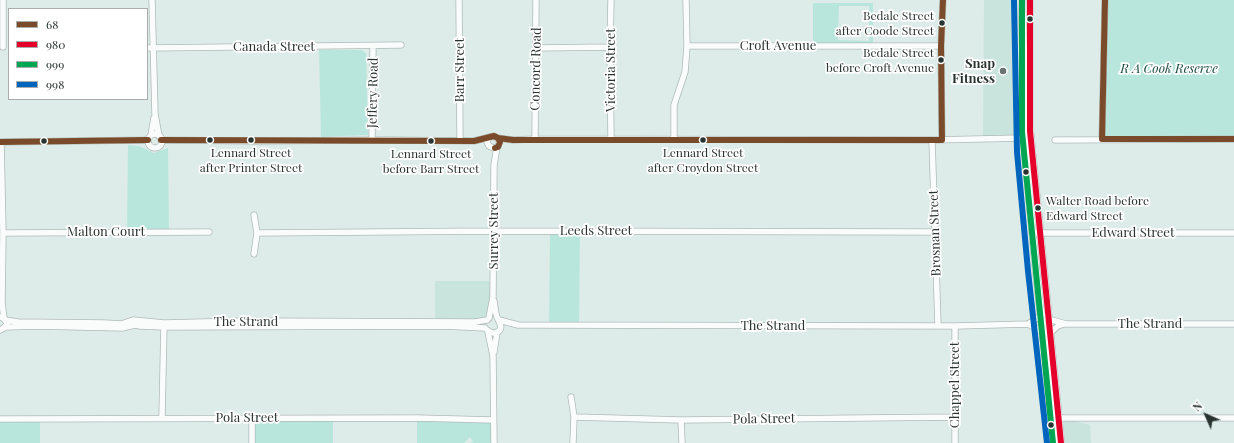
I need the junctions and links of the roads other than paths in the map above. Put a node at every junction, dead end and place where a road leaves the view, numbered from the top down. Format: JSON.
{"nodes":[{"id":1,"x":3,"y":0,"type":"edge"},
{"id":2,"x":152,"y":0,"type":"edge"},
{"id":3,"x":460,"y":0,"type":"edge"},
{"id":4,"x":536,"y":0,"type":"edge"},
{"id":5,"x":611,"y":0,"type":"edge"},
{"id":6,"x":686,"y":0,"type":"edge"},
{"id":7,"x":942,"y":0,"type":"edge"},
{"id":8,"x":1022,"y":0,"type":"edge"},
{"id":9,"x":1030,"y":0,"type":"edge"},
{"id":10,"x":1105,"y":0,"type":"edge"},
{"id":11,"x":401,"y":45,"type":"dead end"},
{"id":12,"x":373,"y":46,"type":"junction"},
{"id":13,"x":687,"y":46,"type":"junction"},
{"id":14,"x":941,"y":46,"type":"junction"},
{"id":15,"x":4,"y":47,"type":"edge"},
{"id":16,"x":610,"y":47,"type":"junction"},
{"id":17,"x":150,"y":48,"type":"edge"},
{"id":18,"x":536,"y":48,"type":"junction"},
{"id":19,"x":155,"y":114,"type":"junction"},
{"id":20,"x":489,"y":137,"type":"junction"},
{"id":21,"x":150,"y":138,"type":"junction"},
{"id":22,"x":160,"y":138,"type":"junction"},
{"id":23,"x":498,"y":138,"type":"junction"},
{"id":24,"x":1024,"y":138,"type":"junction"},
{"id":25,"x":535,"y":139,"type":"junction"},
{"id":26,"x":611,"y":139,"type":"junction"},
{"id":27,"x":674,"y":139,"type":"junction"},
{"id":28,"x":1102,"y":139,"type":"junction"},
{"id":29,"x":1234,"y":139,"type":"edge"},
{"id":30,"x":372,"y":140,"type":"junction"},
{"id":31,"x":460,"y":140,"type":"junction"},
{"id":32,"x":513,"y":140,"type":"junction"},
{"id":33,"x":932,"y":140,"type":"junction"},
{"id":34,"x":942,"y":140,"type":"junction"},
{"id":35,"x":1055,"y":140,"type":"dead end"},
{"id":36,"x":474,"y":141,"type":"junction"},
{"id":37,"x":0,"y":142,"type":"edge"},
{"id":38,"x":489,"y":146,"type":"junction"},
{"id":39,"x":498,"y":146,"type":"junction"},
{"id":40,"x":494,"y":165,"type":"junction"},
{"id":41,"x":254,"y":215,"type":"dead end"},
{"id":42,"x":493,"y":231,"type":"junction"},
{"id":43,"x":209,"y":232,"type":"dead end"},
{"id":44,"x":934,"y":232,"type":"junction"},
{"id":45,"x":3,"y":233,"type":"junction"},
{"id":46,"x":257,"y":233,"type":"junction"},
{"id":47,"x":1036,"y":233,"type":"junction"},
{"id":48,"x":1234,"y":233,"type":"edge"},
{"id":49,"x":254,"y":254,"type":"dead end"},
{"id":50,"x":493,"y":297,"type":"junction"},
{"id":51,"x":2,"y":303,"type":"junction"},
{"id":52,"x":0,"y":309,"type":"edge"},
{"id":53,"x":1042,"y":314,"type":"junction"},
{"id":54,"x":3,"y":318,"type":"edge"},
{"id":55,"x":488,"y":319,"type":"junction"},
{"id":56,"x":498,"y":319,"type":"junction"},
{"id":57,"x":1048,"y":319,"type":"junction"},
{"id":58,"x":1028,"y":324,"type":"junction"},
{"id":59,"x":1066,"y":324,"type":"junction"},
{"id":60,"x":1234,"y":324,"type":"edge"},
{"id":61,"x":164,"y":325,"type":"junction"},
{"id":62,"x":518,"y":325,"type":"junction"},
{"id":63,"x":938,"y":326,"type":"junction"},
{"id":64,"x":955,"y":326,"type":"junction"},
{"id":65,"x":3,"y":329,"type":"edge"},
{"id":66,"x":487,"y":330,"type":"junction"},
{"id":67,"x":498,"y":331,"type":"junction"},
{"id":68,"x":1046,"y":332,"type":"junction"},
{"id":69,"x":493,"y":356,"type":"junction"},
{"id":70,"x":571,"y":397,"type":"dead end"},
{"id":71,"x":162,"y":417,"type":"junction"},
{"id":72,"x":574,"y":417,"type":"junction"},
{"id":73,"x":955,"y":417,"type":"junction"},
{"id":74,"x":0,"y":418,"type":"edge"},
{"id":75,"x":1055,"y":418,"type":"junction"},
{"id":76,"x":1234,"y":418,"type":"edge"},
{"id":77,"x":252,"y":419,"type":"junction"},
{"id":78,"x":493,"y":420,"type":"junction"},
{"id":79,"x":681,"y":420,"type":"junction"},
{"id":80,"x":252,"y":443,"type":"edge"},
{"id":81,"x":494,"y":443,"type":"edge"},
{"id":82,"x":573,"y":443,"type":"edge"},
{"id":83,"x":682,"y":443,"type":"edge"},
{"id":84,"x":955,"y":443,"type":"edge"},
{"id":85,"x":1055,"y":443,"type":"edge"},
{"id":86,"x":1061,"y":443,"type":"edge"}],
"edges":[{"from":1,"to":15,"type":"street"},
{"from":2,"to":17,"type":"street"},
{"from":3,"to":31,"type":"street","name":"Barr Street"},
{"from":4,"to":18,"type":"street","name":"Concord Road"},
{"from":5,"to":16,"type":"street","name":"Victoria Street"},
{"from":6,"to":13,"type":"street"},
{"from":7,"to":14,"type":"street"},
{"from":8,"to":24,"type":"main road"},
{"from":9,"to":47,"type":"main road"},
{"from":10,"to":28,"type":"street"},
{"from":11,"to":12,"type":"street","name":"Canada Street"},
{"from":12,"to":17,"type":"street","name":"Canada Street"},
{"from":12,"to":30,"type":"street","name":"Jeffery Road"},
{"from":13,"to":14,"type":"street","name":"Croft Avenue"},
{"from":13,"to":27,"type":"street"},
{"from":14,"to":34,"type":"street"},
{"from":16,"to":18,"type":"street"},
{"from":16,"to":26,"type":"street","name":"Victoria Street"},
{"from":17,"to":19,"type":"street"},
{"from":18,"to":25,"type":"street","name":"Concord Road"},
{"from":19,"to":21,"type":"street"},
{"from":19,"to":22,"type":"street"},
{"from":20,"to":23,"type":"street"},
{"from":20,"to":36,"type":"street"},
{"from":20,"to":38,"type":"street"},
{"from":21,"to":22,"type":"street"},
{"from":21,"to":22,"type":"street"},
{"from":21,"to":37,"type":"street"},
{"from":22,"to":30,"type":"street"},
{"from":23,"to":32,"type":"street"},
{"from":23,"to":39,"type":"street"},
{"from":24,"to":34,"type":"street"},
{"from":24,"to":47,"type":"main road"},
{"from":25,"to":26,"type":"street"},
{"from":25,"to":32,"type":"street"},
{"from":26,"to":27,"type":"street"},
{"from":27,"to":33,"type":"street"},
{"from":28,"to":29,"type":"street"},
{"from":28,"to":35,"type":"street"},
{"from":30,"to":31,"type":"street"},
{"from":31,"to":36,"type":"street"},
{"from":32,"to":39,"type":"street"},
{"from":33,"to":34,"type":"street"},
{"from":33,"to":44,"type":"street","name":"Brosnan Street"},
{"from":36,"to":38,"type":"street"},
{"from":37,"to":45,"type":"street"},
{"from":38,"to":39,"type":"street"},
{"from":38,"to":40,"type":"street","name":"Surrey Street"},
{"from":39,"to":40,"type":"street","name":"Surrey Street"},
{"from":40,"to":42,"type":"street","name":"Surrey Street"},
{"from":41,"to":46,"type":"street"},
{"from":42,"to":44,"type":"street","name":"Leeds Street"},
{"from":42,"to":46,"type":"street","name":"Leeds Street"},
{"from":42,"to":50,"type":"street","name":"Surrey Street"},
{"from":43,"to":45,"type":"street","name":"Malton Court"},
{"from":44,"to":63,"type":"street","name":"Brosnan Street"},
{"from":45,"to":51,"type":"street"},
{"from":46,"to":49,"type":"street"},
{"from":47,"to":48,"type":"street","name":"Edward Street"},
{"from":47,"to":53,"type":"main road"},
{"from":47,"to":57,"type":"main road"},
{"from":50,"to":55,"type":"street","name":"Surrey Street"},
{"from":50,"to":56,"type":"street","name":"Surrey Street"},
{"from":51,"to":52,"type":"street"},
{"from":51,"to":54,"type":"street"},
{"from":53,"to":58,"type":"street"},
{"from":53,"to":68,"type":"main road"},
{"from":54,"to":61,"type":"street","name":"The Strand"},
{"from":54,"to":65,"type":"street"},
{"from":55,"to":56,"type":"street"},
{"from":55,"to":61,"type":"street","name":"The Strand"},
{"from":55,"to":66,"type":"street"},
{"from":56,"to":62,"type":"street","name":"The Strand"},
{"from":56,"to":67,"type":"street"},
{"from":57,"to":59,"type":"street","name":"The Strand"},
{"from":57,"to":68,"type":"main road"},
{"from":58,"to":64,"type":"street","name":"The Strand"},
{"from":58,"to":68,"type":"street","name":"The Strand"},
{"from":59,"to":60,"type":"street","name":"The Strand"},
{"from":59,"to":68,"type":"street","name":"The Strand"},
{"from":61,"to":65,"type":"street","name":"The Strand"},
{"from":61,"to":66,"type":"street","name":"The Strand"},
{"from":61,"to":71,"type":"street"},
{"from":62,"to":63,"type":"street","name":"The Strand"},
{"from":62,"to":67,"type":"street","name":"The Strand"},
{"from":63,"to":64,"type":"street","name":"The Strand"},
{"from":64,"to":73,"type":"street","name":"Chappel Street"},
{"from":66,"to":67,"type":"street"},
{"from":66,"to":69,"type":"street"},
{"from":67,"to":69,"type":"street"},
{"from":68,"to":75,"type":"main road"},
{"from":69,"to":78,"type":"street"},
{"from":70,"to":72,"type":"street"},
{"from":71,"to":74,"type":"street","name":"Pola Street"},
{"from":71,"to":77,"type":"street","name":"Pola Street"},
{"from":72,"to":79,"type":"street","name":"Pola Street"},
{"from":72,"to":82,"type":"street"},
{"from":73,"to":79,"type":"street","name":"Pola Street"},
{"from":73,"to":84,"type":"street","name":"Chappel Street"},
{"from":75,"to":76,"type":"street"},
{"from":75,"to":85,"type":"main road"},
{"from":75,"to":86,"type":"main road"},
{"from":77,"to":78,"type":"street","name":"Pola Street"},
{"from":77,"to":80,"type":"street"},
{"from":78,"to":81,"type":"street"},
{"from":79,"to":83,"type":"street"}]}
